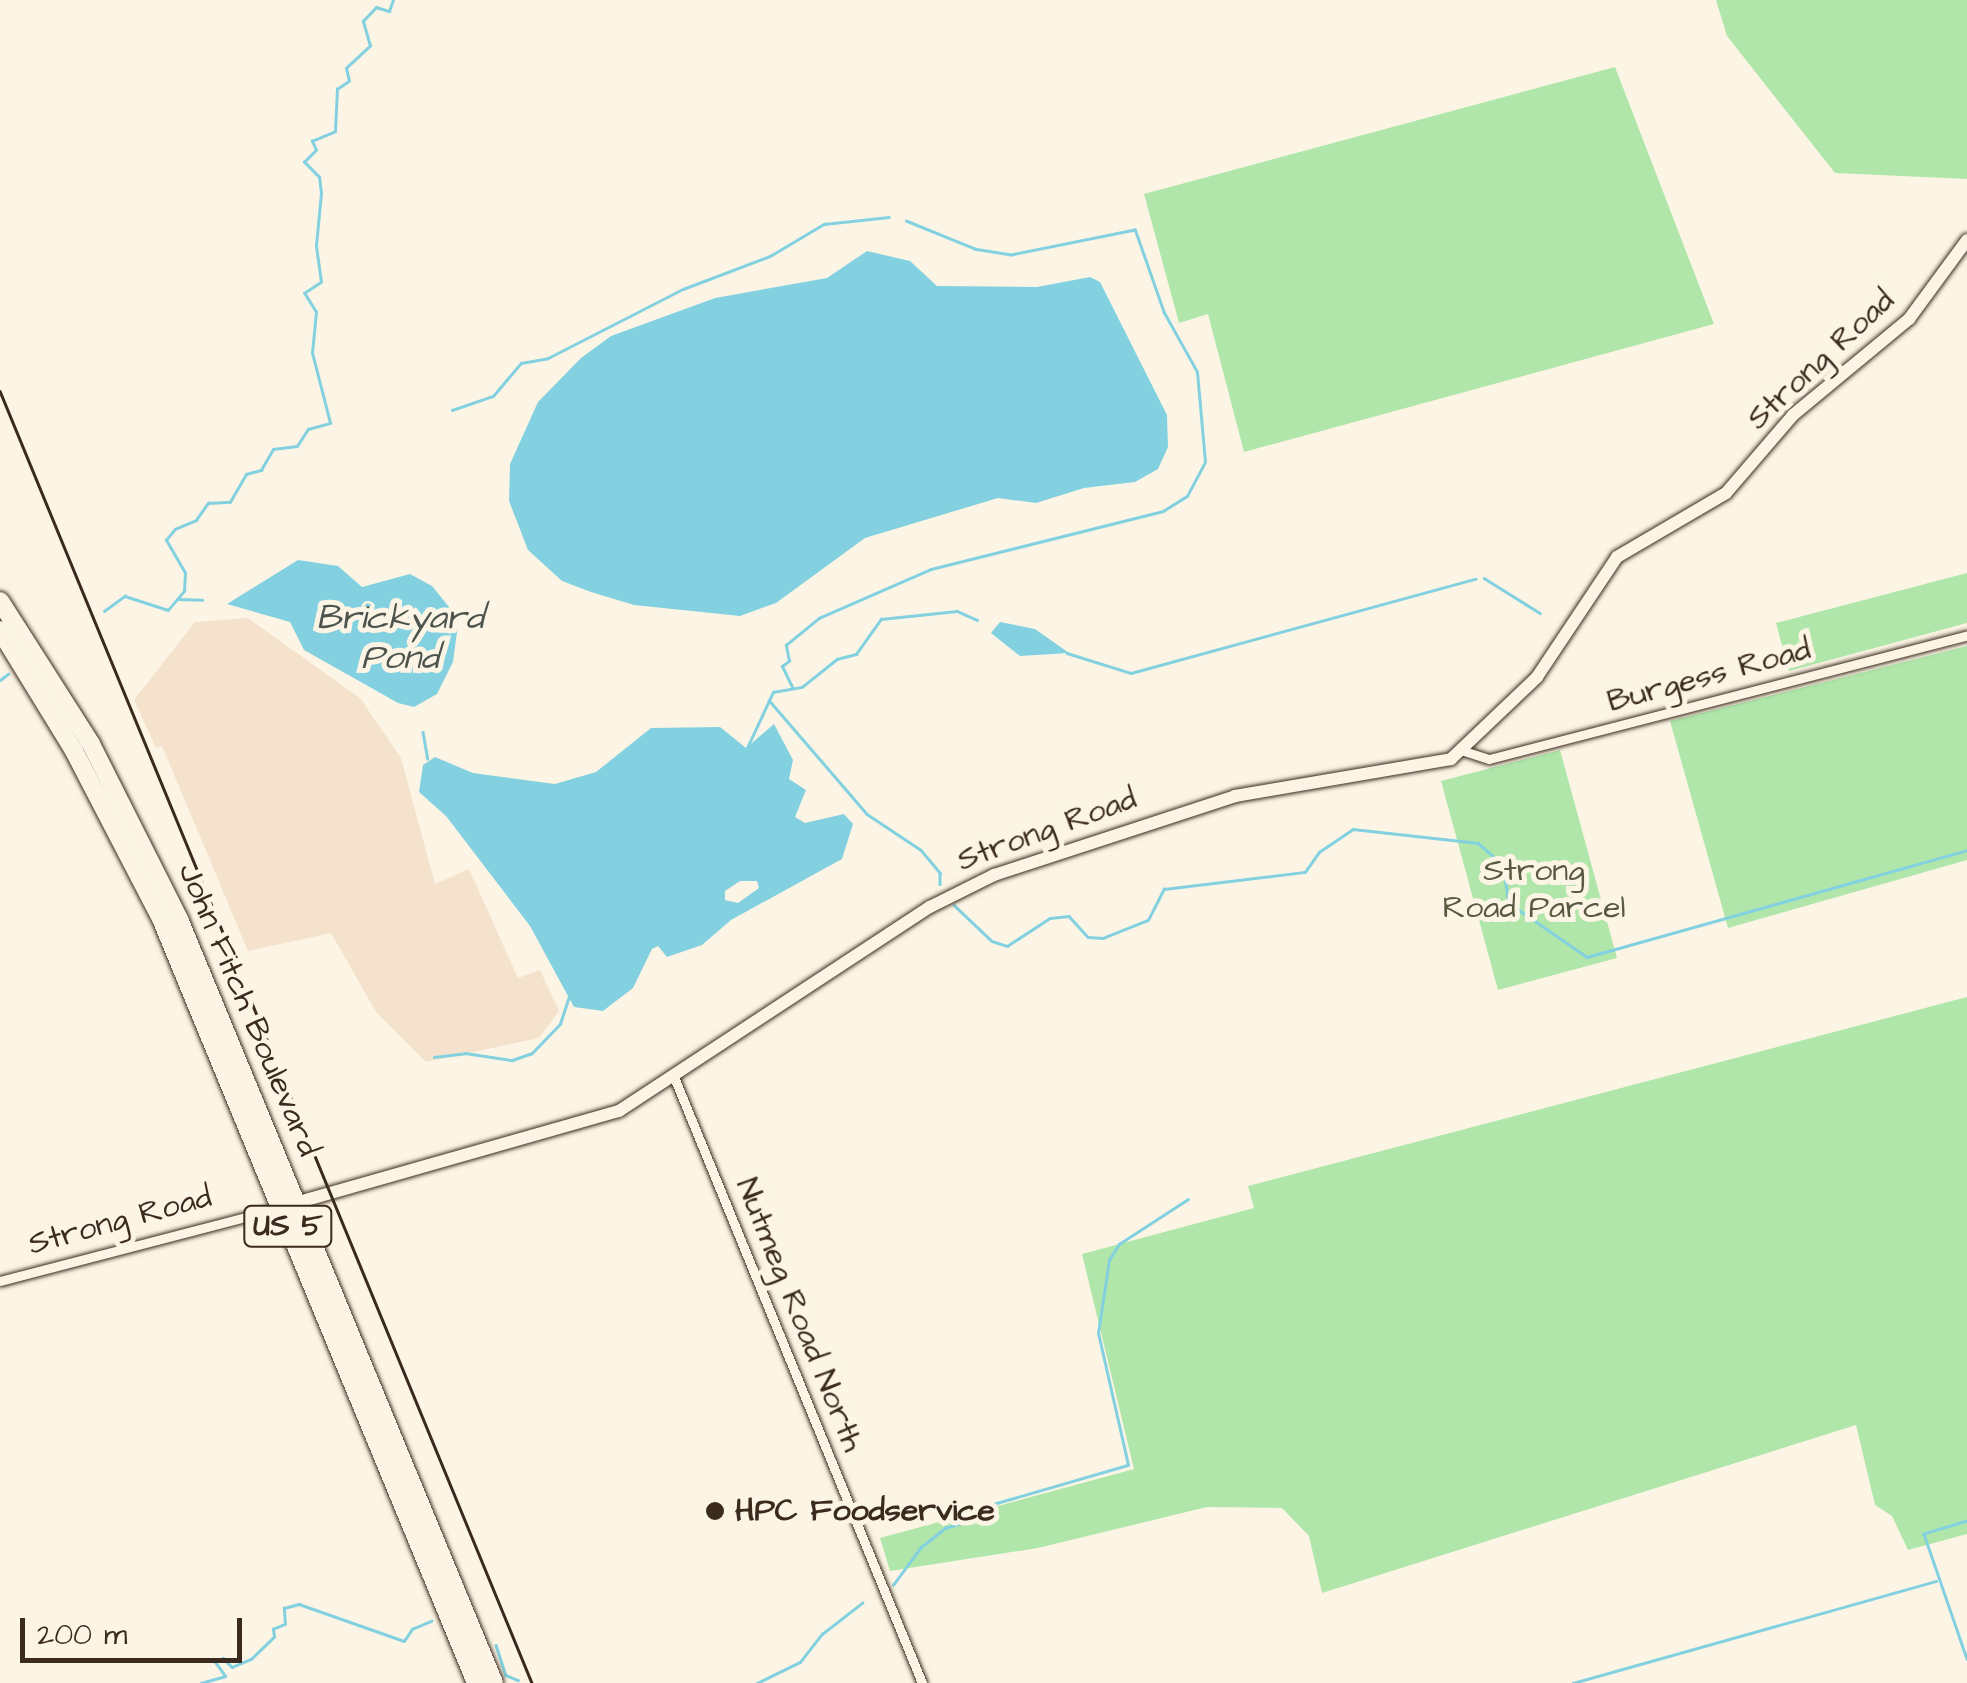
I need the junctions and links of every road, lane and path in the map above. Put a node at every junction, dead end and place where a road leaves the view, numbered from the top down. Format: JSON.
{"nodes":[{"id":1,"x":1967,"y":240,"type":"edge"},
{"id":2,"x":0,"y":601,"type":"edge"},
{"id":3,"x":0,"y":630,"type":"edge"},
{"id":4,"x":1967,"y":635,"type":"edge"},
{"id":5,"x":1464,"y":751,"type":"junction"},
{"id":6,"x":95,"y":771,"type":"junction"},
{"id":7,"x":674,"y":1077,"type":"junction"},
{"id":8,"x":288,"y":1205,"type":"junction"},
{"id":9,"x":0,"y":1281,"type":"edge"},
{"id":10,"x":476,"y":1683,"type":"edge"},
{"id":11,"x":494,"y":1683,"type":"edge"},
{"id":12,"x":922,"y":1683,"type":"edge"}],
"edges":[{"from":1,"to":5,"type":"street","name":"Strong Road"},
{"from":2,"to":6,"type":"highway","name":"John Fitch Boulevard","number":"US 5"},
{"from":3,"to":6,"type":"highway","name":"John Fitch Boulevard","number":"US 5"},
{"from":4,"to":5,"type":"street","name":"Burgess Road"},
{"from":5,"to":7,"type":"street","name":"Strong Road"},
{"from":6,"to":8,"type":"highway","name":"John Fitch Boulevard","number":"US 5"},
{"from":7,"to":8,"type":"street","name":"Strong Road"},
{"from":7,"to":12,"type":"street","name":"Nutmeg Road North"},
{"from":8,"to":9,"type":"street","name":"Strong Road"},
{"from":8,"to":10,"type":"highway","name":"John Fitch Boulevard","number":"US 5"},
{"from":8,"to":11,"type":"highway","name":"John Fitch Boulevard","number":"US 5"}]}
